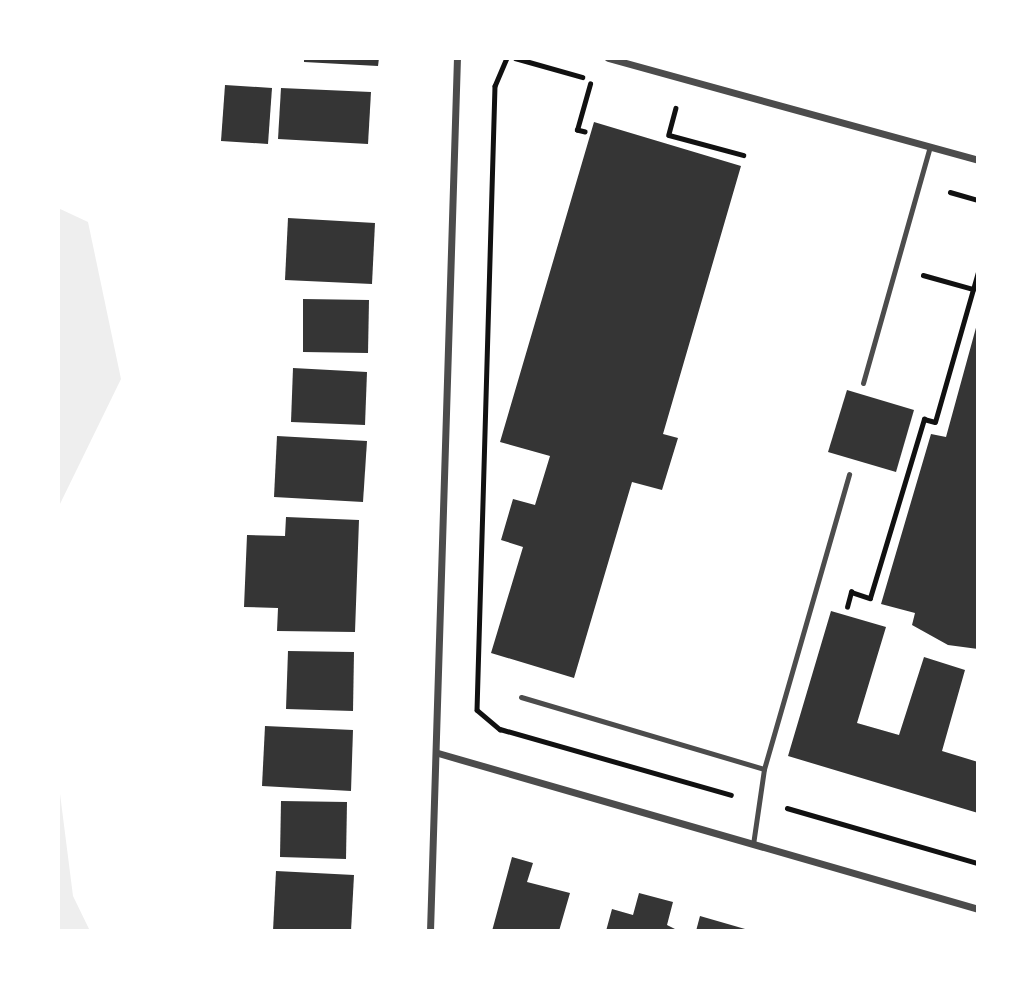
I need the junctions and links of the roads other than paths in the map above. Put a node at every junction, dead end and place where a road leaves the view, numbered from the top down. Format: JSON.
{"nodes":[{"id":1,"x":457,"y":58,"type":"edge"},
{"id":2,"x":608,"y":58,"type":"edge"},
{"id":3,"x":930,"y":147,"type":"junction"},
{"id":4,"x":978,"y":160,"type":"edge"},
{"id":5,"x":863,"y":383,"type":"dead end"},
{"id":6,"x":849,"y":474,"type":"dead end"},
{"id":7,"x":521,"y":697,"type":"dead end"},
{"id":8,"x":438,"y":753,"type":"junction"},
{"id":9,"x":764,"y":769,"type":"junction"},
{"id":10,"x":753,"y":844,"type":"junction"},
{"id":11,"x":978,"y":909,"type":"edge"},
{"id":12,"x":430,"y":931,"type":"edge"}],
"edges":[{"from":1,"to":8,"type":"street"},
{"from":2,"to":3,"type":"street"},
{"from":3,"to":4,"type":"street"},
{"from":3,"to":5,"type":"lane"},
{"from":6,"to":9,"type":"lane"},
{"from":7,"to":9,"type":"lane"},
{"from":8,"to":10,"type":"street"},
{"from":8,"to":12,"type":"street"},
{"from":9,"to":10,"type":"lane"},
{"from":10,"to":11,"type":"street"}]}
